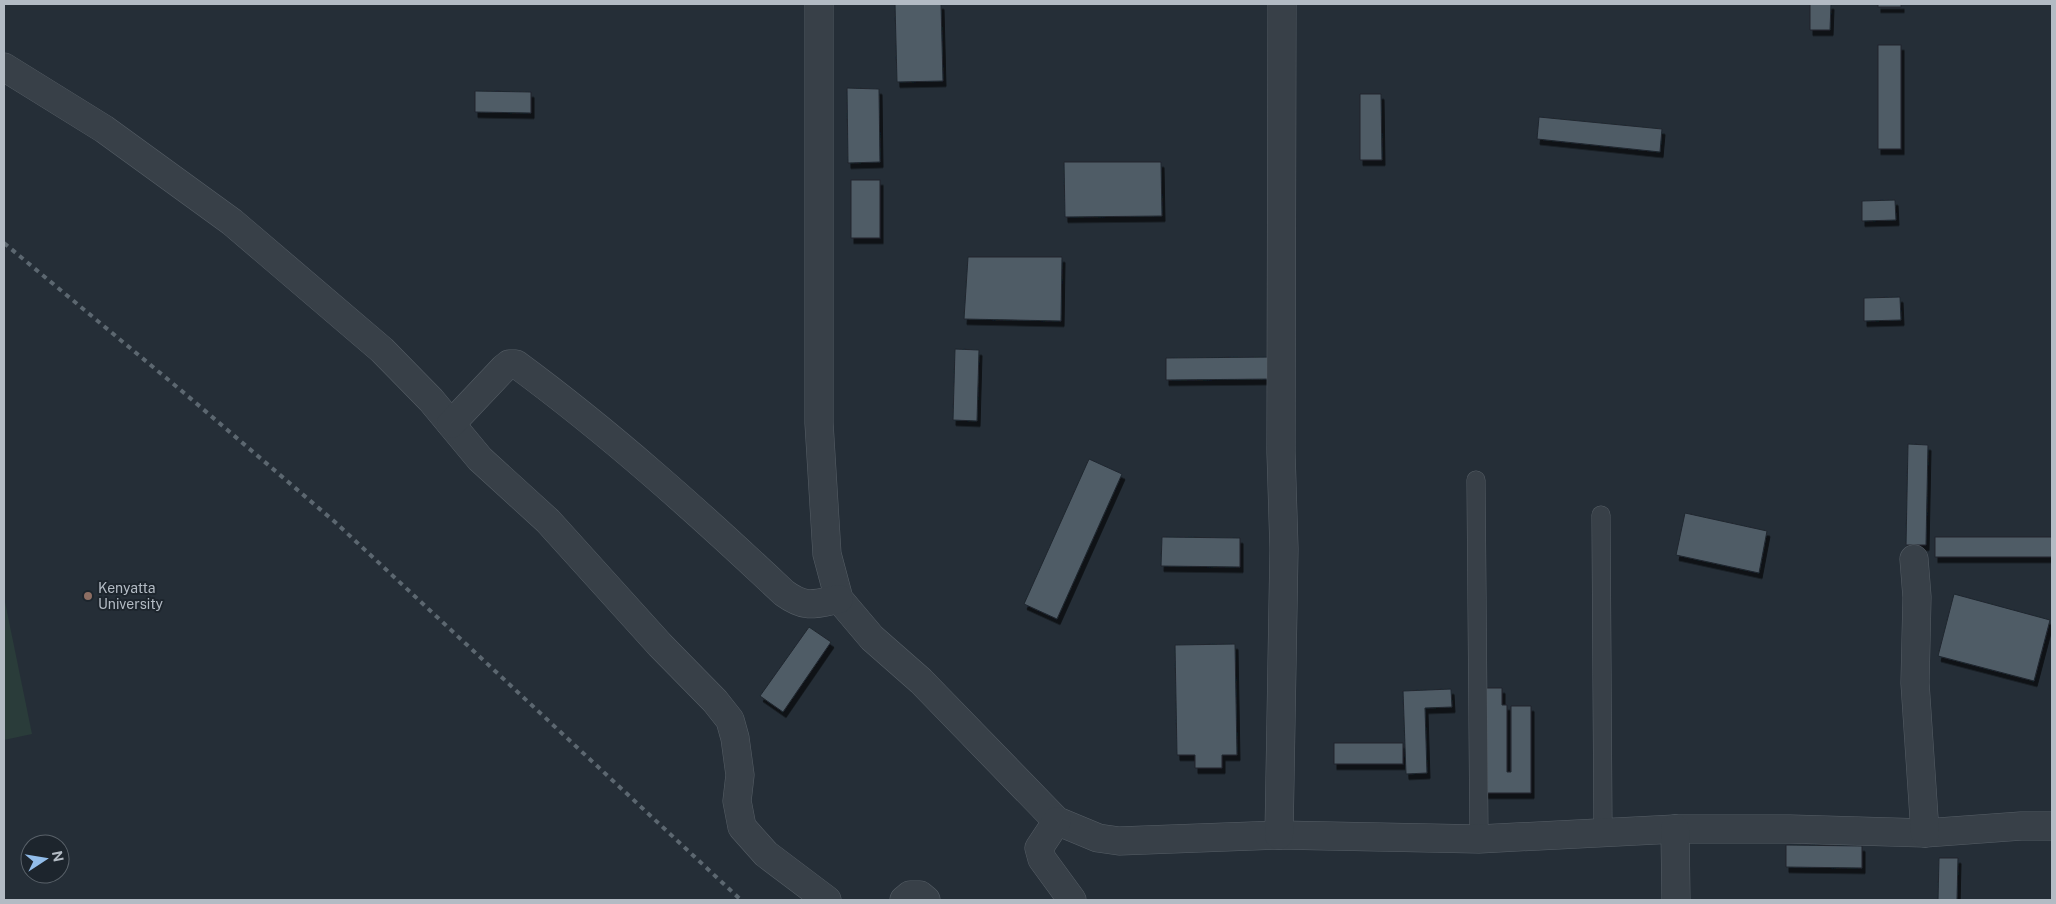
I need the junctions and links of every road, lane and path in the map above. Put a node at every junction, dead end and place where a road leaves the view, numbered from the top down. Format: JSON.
{"nodes":[{"id":1,"x":820,"y":4,"type":"edge"},
{"id":2,"x":1282,"y":4,"type":"edge"},
{"id":3,"x":4,"y":67,"type":"edge"},
{"id":4,"x":451,"y":424,"type":"junction"},
{"id":5,"x":1476,"y":480,"type":"dead end"},
{"id":6,"x":1601,"y":515,"type":"dead end"},
{"id":7,"x":1914,"y":559,"type":"dead end"},
{"id":8,"x":839,"y":599,"type":"junction"},
{"id":9,"x":1057,"y":821,"type":"junction"},
{"id":10,"x":2052,"y":826,"type":"edge"},
{"id":11,"x":1675,"y":829,"type":"junction"},
{"id":12,"x":1925,"y":832,"type":"junction"},
{"id":13,"x":1603,"y":833,"type":"junction"},
{"id":14,"x":1279,"y":835,"type":"junction"},
{"id":15,"x":1479,"y":840,"type":"junction"},
{"id":16,"x":827,"y":900,"type":"edge"},
{"id":17,"x":904,"y":900,"type":"edge"},
{"id":18,"x":926,"y":900,"type":"edge"},
{"id":19,"x":1072,"y":900,"type":"edge"},
{"id":20,"x":1676,"y":900,"type":"edge"}],
"edges":[{"from":1,"to":8,"type":"street"},
{"from":2,"to":14,"type":"street"},
{"from":3,"to":4,"type":"street"},
{"from":4,"to":8,"type":"street"},
{"from":4,"to":16,"type":"street"},
{"from":5,"to":15,"type":"lane"},
{"from":6,"to":13,"type":"lane"},
{"from":7,"to":12,"type":"street"},
{"from":8,"to":9,"type":"street"},
{"from":9,"to":14,"type":"street"},
{"from":9,"to":19,"type":"street"},
{"from":10,"to":12,"type":"street"},
{"from":11,"to":12,"type":"street"},
{"from":11,"to":13,"type":"street"},
{"from":11,"to":20,"type":"street"},
{"from":13,"to":15,"type":"street"},
{"from":14,"to":15,"type":"street"},
{"from":17,"to":18,"type":"street"}]}
